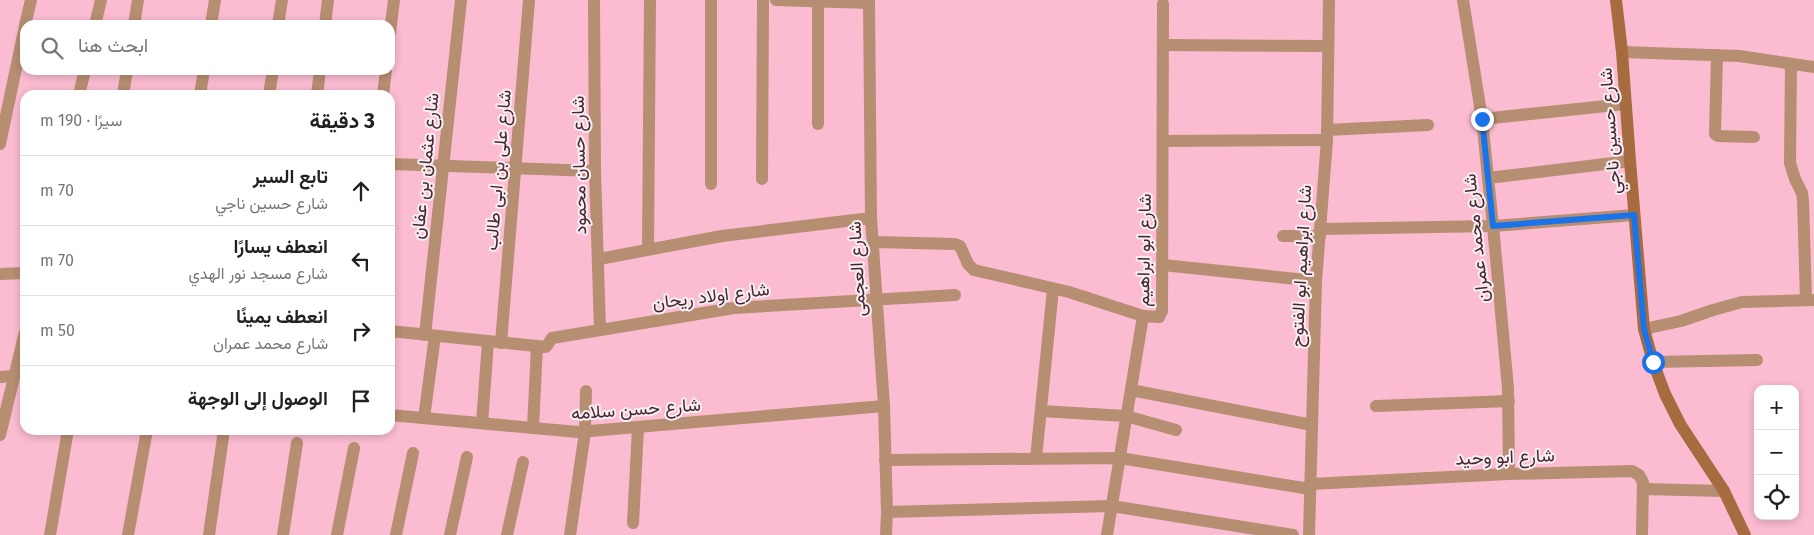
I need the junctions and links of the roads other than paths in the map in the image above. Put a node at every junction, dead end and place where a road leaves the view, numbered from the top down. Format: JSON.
{"nodes":[{"id":1,"x":30,"y":0,"type":"edge"},
{"id":2,"x":101,"y":0,"type":"edge"},
{"id":3,"x":138,"y":0,"type":"edge"},
{"id":4,"x":215,"y":0,"type":"edge"},
{"id":5,"x":282,"y":0,"type":"edge"},
{"id":6,"x":328,"y":0,"type":"edge"},
{"id":7,"x":394,"y":0,"type":"edge"},
{"id":8,"x":461,"y":0,"type":"edge"},
{"id":9,"x":529,"y":0,"type":"edge"},
{"id":10,"x":594,"y":0,"type":"edge"},
{"id":11,"x":650,"y":0,"type":"edge"},
{"id":12,"x":711,"y":0,"type":"edge"},
{"id":13,"x":763,"y":0,"type":"edge"},
{"id":14,"x":776,"y":0,"type":"edge"},
{"id":15,"x":1329,"y":0,"type":"edge"},
{"id":16,"x":1463,"y":0,"type":"edge"},
{"id":17,"x":1616,"y":0,"type":"edge"},
{"id":18,"x":818,"y":1,"type":"edge"},
{"id":19,"x":869,"y":2,"type":"edge"},
{"id":20,"x":1163,"y":4,"type":"dead end"},
{"id":21,"x":26,"y":20,"type":"edge"},
{"id":22,"x":96,"y":20,"type":"edge"},
{"id":23,"x":135,"y":20,"type":"edge"},
{"id":24,"x":212,"y":20,"type":"edge"},
{"id":25,"x":279,"y":20,"type":"edge"},
{"id":26,"x":326,"y":20,"type":"edge"},
{"id":27,"x":392,"y":20,"type":"edge"},
{"id":28,"x":1163,"y":44,"type":"junction"},
{"id":29,"x":1328,"y":46,"type":"junction"},
{"id":30,"x":20,"y":50,"type":"edge"},
{"id":31,"x":1622,"y":52,"type":"junction"},
{"id":32,"x":1716,"y":55,"type":"junction"},
{"id":33,"x":1791,"y":64,"type":"junction"},
{"id":34,"x":1814,"y":67,"type":"edge"},
{"id":35,"x":84,"y":75,"type":"edge"},
{"id":36,"x":126,"y":75,"type":"edge"},
{"id":37,"x":203,"y":75,"type":"edge"},
{"id":38,"x":272,"y":75,"type":"edge"},
{"id":39,"x":319,"y":75,"type":"edge"},
{"id":40,"x":385,"y":75,"type":"edge"},
{"id":41,"x":80,"y":90,"type":"edge"},
{"id":42,"x":124,"y":90,"type":"edge"},
{"id":43,"x":201,"y":90,"type":"edge"},
{"id":44,"x":270,"y":90,"type":"edge"},
{"id":45,"x":318,"y":90,"type":"edge"},
{"id":46,"x":384,"y":90,"type":"edge"},
{"id":47,"x":1625,"y":104,"type":"junction"},
{"id":48,"x":1482,"y":119,"type":"junction"},
{"id":49,"x":818,"y":124,"type":"dead end"},
{"id":50,"x":1428,"y":126,"type":"dead end"},
{"id":51,"x":1327,"y":135,"type":"junction"},
{"id":52,"x":1754,"y":137,"type":"dead end"},
{"id":53,"x":1163,"y":141,"type":"junction"},
{"id":54,"x":0,"y":144,"type":"edge"},
{"id":55,"x":1630,"y":162,"type":"junction"},
{"id":56,"x":395,"y":164,"type":"edge"},
{"id":57,"x":443,"y":166,"type":"junction"},
{"id":58,"x":515,"y":169,"type":"junction"},
{"id":59,"x":595,"y":171,"type":"junction"},
{"id":60,"x":1488,"y":178,"type":"junction"},
{"id":61,"x":762,"y":179,"type":"dead end"},
{"id":62,"x":711,"y":184,"type":"dead end"},
{"id":63,"x":1634,"y":215,"type":"junction"},
{"id":64,"x":872,"y":218,"type":"junction"},
{"id":65,"x":1493,"y":226,"type":"junction"},
{"id":66,"x":1320,"y":233,"type":"junction"},
{"id":67,"x":1283,"y":236,"type":"dead end"},
{"id":68,"x":872,"y":242,"type":"junction"},
{"id":69,"x":648,"y":248,"type":"junction"},
{"id":70,"x":599,"y":259,"type":"junction"},
{"id":71,"x":1163,"y":264,"type":"junction"},
{"id":72,"x":20,"y":273,"type":"edge"},
{"id":73,"x":0,"y":274,"type":"edge"},
{"id":74,"x":1316,"y":281,"type":"junction"},
{"id":75,"x":1053,"y":289,"type":"junction"},
{"id":76,"x":955,"y":295,"type":"dead end"},
{"id":77,"x":877,"y":300,"type":"junction"},
{"id":78,"x":1810,"y":300,"type":"edge"},
{"id":79,"x":1143,"y":316,"type":"junction"},
{"id":80,"x":1644,"y":329,"type":"junction"},
{"id":81,"x":600,"y":330,"type":"junction"},
{"id":82,"x":395,"y":332,"type":"edge"},
{"id":83,"x":430,"y":336,"type":"junction"},
{"id":84,"x":494,"y":343,"type":"junction"},
{"id":85,"x":537,"y":346,"type":"junction"},
{"id":86,"x":20,"y":352,"type":"edge"},
{"id":87,"x":1756,"y":360,"type":"dead end"},
{"id":88,"x":1653,"y":362,"type":"junction"},
{"id":89,"x":14,"y":376,"type":"junction"},
{"id":90,"x":0,"y":377,"type":"edge"},
{"id":91,"x":1131,"y":390,"type":"junction"},
{"id":92,"x":586,"y":391,"type":"dead end"},
{"id":93,"x":1509,"y":401,"type":"junction"},
{"id":94,"x":884,"y":406,"type":"junction"},
{"id":95,"x":1376,"y":406,"type":"dead end"},
{"id":96,"x":1041,"y":411,"type":"junction"},
{"id":97,"x":395,"y":415,"type":"edge"},
{"id":98,"x":1126,"y":416,"type":"junction"},
{"id":99,"x":424,"y":418,"type":"junction"},
{"id":100,"x":482,"y":423,"type":"junction"},
{"id":101,"x":1312,"y":425,"type":"junction"},
{"id":102,"x":533,"y":428,"type":"junction"},
{"id":103,"x":638,"y":428,"type":"junction"},
{"id":104,"x":1,"y":429,"type":"edge"},
{"id":105,"x":1176,"y":430,"type":"dead end"},
{"id":106,"x":585,"y":432,"type":"junction"},
{"id":107,"x":67,"y":435,"type":"edge"},
{"id":108,"x":145,"y":435,"type":"edge"},
{"id":109,"x":223,"y":435,"type":"edge"},
{"id":110,"x":297,"y":443,"type":"dead end"},
{"id":111,"x":354,"y":448,"type":"dead end"},
{"id":112,"x":413,"y":453,"type":"dead end"},
{"id":113,"x":467,"y":457,"type":"dead end"},
{"id":114,"x":1036,"y":458,"type":"junction"},
{"id":115,"x":1120,"y":458,"type":"junction"},
{"id":116,"x":885,"y":460,"type":"junction"},
{"id":117,"x":523,"y":462,"type":"dead end"},
{"id":118,"x":1509,"y":474,"type":"junction"},
{"id":119,"x":1310,"y":487,"type":"junction"},
{"id":120,"x":1643,"y":489,"type":"junction"},
{"id":121,"x":1724,"y":491,"type":"junction"},
{"id":122,"x":1112,"y":506,"type":"junction"},
{"id":123,"x":887,"y":512,"type":"junction"},
{"id":124,"x":633,"y":523,"type":"dead end"},
{"id":125,"x":50,"y":535,"type":"edge"},
{"id":126,"x":128,"y":535,"type":"edge"},
{"id":127,"x":209,"y":535,"type":"edge"},
{"id":128,"x":282,"y":535,"type":"edge"},
{"id":129,"x":337,"y":535,"type":"edge"},
{"id":130,"x":396,"y":535,"type":"edge"},
{"id":131,"x":450,"y":535,"type":"edge"},
{"id":132,"x":507,"y":535,"type":"edge"},
{"id":133,"x":570,"y":535,"type":"edge"},
{"id":134,"x":886,"y":535,"type":"edge"},
{"id":135,"x":1107,"y":535,"type":"edge"},
{"id":136,"x":1293,"y":535,"type":"edge"},
{"id":137,"x":1309,"y":535,"type":"edge"},
{"id":138,"x":1642,"y":535,"type":"edge"},
{"id":139,"x":1745,"y":535,"type":"edge"}],
"edges":[{"from":1,"to":21,"type":"street"},
{"from":2,"to":22,"type":"street"},
{"from":3,"to":23,"type":"street"},
{"from":4,"to":24,"type":"street"},
{"from":5,"to":25,"type":"street"},
{"from":6,"to":26,"type":"street"},
{"from":7,"to":27,"type":"street"},
{"from":8,"to":57,"type":"street","name":"شارع عثمان بن عفان"},
{"from":9,"to":58,"type":"street","name":"شارع على بن ابى طالب"},
{"from":10,"to":59,"type":"street","name":"شارع حسان محمود"},
{"from":11,"to":69,"type":"street"},
{"from":12,"to":62,"type":"street"},
{"from":13,"to":61,"type":"street"},
{"from":14,"to":18,"type":"street"},
{"from":15,"to":29,"type":"street","name":"شارع ابراهيم ابو الفتوح"},
{"from":16,"to":48,"type":"street","name":"شارع محمد عمران"},
{"from":17,"to":31,"type":"street","name":"شارع حسين ناجي"},
{"from":18,"to":19,"type":"street"},
{"from":18,"to":49,"type":"street"},
{"from":19,"to":64,"type":"street","name":"شارع العجمى"},
{"from":20,"to":28,"type":"street","name":"شارع ابو ابراهيم"},
{"from":28,"to":29,"type":"street"},
{"from":28,"to":53,"type":"street","name":"شارع ابو ابراهيم"},
{"from":29,"to":51,"type":"street","name":"شارع ابراهيم ابو الفتوح"},
{"from":30,"to":54,"type":"street"},
{"from":31,"to":32,"type":"street"},
{"from":31,"to":47,"type":"street","name":"شارع حسين ناجي"},
{"from":32,"to":33,"type":"street"},
{"from":32,"to":52,"type":"street"},
{"from":33,"to":34,"type":"street"},
{"from":33,"to":78,"type":"street"},
{"from":35,"to":41,"type":"street"},
{"from":36,"to":42,"type":"street"},
{"from":37,"to":43,"type":"street"},
{"from":38,"to":44,"type":"street"},
{"from":39,"to":45,"type":"street"},
{"from":40,"to":46,"type":"street"},
{"from":47,"to":48,"type":"street"},
{"from":47,"to":55,"type":"street","name":"شارع حسين ناجي"},
{"from":48,"to":60,"type":"street","name":"شارع محمد عمران"},
{"from":50,"to":51,"type":"street"},
{"from":51,"to":53,"type":"street"},
{"from":51,"to":66,"type":"street","name":"شارع ابراهيم ابو الفتوح"},
{"from":53,"to":71,"type":"street","name":"شارع ابو ابراهيم"},
{"from":55,"to":60,"type":"street"},
{"from":55,"to":63,"type":"street","name":"شارع حسين ناجي"},
{"from":56,"to":57,"type":"street"},
{"from":57,"to":58,"type":"street"},
{"from":57,"to":83,"type":"street","name":"شارع عثمان بن عفان"},
{"from":58,"to":59,"type":"street"},
{"from":58,"to":84,"type":"street","name":"شارع على بن ابى طالب"},
{"from":59,"to":70,"type":"street","name":"شارع حسان محمود"},
{"from":60,"to":65,"type":"street","name":"شارع محمد عمران"},
{"from":63,"to":65,"type":"street"},
{"from":63,"to":80,"type":"street","name":"شارع حسين ناجي"},
{"from":64,"to":68,"type":"street","name":"شارع العجمى"},
{"from":64,"to":69,"type":"street"},
{"from":65,"to":66,"type":"street"},
{"from":65,"to":93,"type":"street","name":"شارع محمد عمران"},
{"from":66,"to":67,"type":"street"},
{"from":66,"to":74,"type":"street","name":"شارع ابراهيم ابو الفتوح"},
{"from":68,"to":75,"type":"street"},
{"from":68,"to":77,"type":"street","name":"شارع العجمى"},
{"from":69,"to":70,"type":"street"},
{"from":70,"to":81,"type":"street","name":"شارع حسان محمود"},
{"from":71,"to":74,"type":"street"},
{"from":71,"to":79,"type":"street","name":"شارع ابو ابراهيم"},
{"from":72,"to":73,"type":"street"},
{"from":74,"to":101,"type":"street","name":"شارع ابراهيم ابو الفتوح"},
{"from":75,"to":79,"type":"street"},
{"from":75,"to":96,"type":"street"},
{"from":76,"to":77,"type":"street","name":"شارع اولاد ريحان"},
{"from":77,"to":81,"type":"street","name":"شارع اولاد ريحان"},
{"from":77,"to":94,"type":"street","name":"شارع العجمى"},
{"from":78,"to":80,"type":"street"},
{"from":79,"to":91,"type":"street","name":"شارع ابو ابراهيم"},
{"from":80,"to":88,"type":"street","name":"شارع حسين ناجي"},
{"from":81,"to":85,"type":"street","name":"شارع اولاد ريحان"},
{"from":82,"to":83,"type":"street"},
{"from":83,"to":84,"type":"street"},
{"from":83,"to":99,"type":"street","name":"شارع عثمان بن عفان"},
{"from":84,"to":85,"type":"street"},
{"from":84,"to":100,"type":"street","name":"شارع على بن ابى طالب"},
{"from":85,"to":102,"type":"street"},
{"from":86,"to":89,"type":"street"},
{"from":87,"to":88,"type":"street"},
{"from":88,"to":121,"type":"street","name":"شارع حسين ناجي"},
{"from":89,"to":90,"type":"street"},
{"from":89,"to":104,"type":"street"},
{"from":91,"to":98,"type":"street","name":"شارع ابو ابراهيم"},
{"from":91,"to":101,"type":"street"},
{"from":92,"to":106,"type":"street"},
{"from":93,"to":95,"type":"street"},
{"from":93,"to":118,"type":"street","name":"شارع محمد عمران"},
{"from":94,"to":103,"type":"street","name":"شارع حسن سلامه"},
{"from":94,"to":116,"type":"street","name":"شارع العجمى"},
{"from":96,"to":98,"type":"street"},
{"from":96,"to":114,"type":"street"},
{"from":97,"to":99,"type":"street","name":"شارع حسن سلامه"},
{"from":98,"to":105,"type":"street"},
{"from":98,"to":115,"type":"street","name":"شارع ابو ابراهيم"},
{"from":99,"to":100,"type":"street","name":"شارع حسن سلامه"},
{"from":100,"to":102,"type":"street","name":"شارع حسن سلامه"},
{"from":101,"to":119,"type":"street","name":"شارع ابراهيم ابو الفتوح"},
{"from":102,"to":106,"type":"street","name":"شارع حسن سلامه"},
{"from":103,"to":106,"type":"street","name":"شارع حسن سلامه"},
{"from":103,"to":124,"type":"street"},
{"from":106,"to":133,"type":"street"},
{"from":107,"to":125,"type":"street"},
{"from":108,"to":126,"type":"street"},
{"from":109,"to":127,"type":"street"},
{"from":110,"to":128,"type":"street"},
{"from":111,"to":129,"type":"street"},
{"from":112,"to":130,"type":"street"},
{"from":113,"to":131,"type":"street"},
{"from":114,"to":115,"type":"street","name":"شارع ابو وحيد"},
{"from":114,"to":116,"type":"street","name":"شارع ابو وحيد"},
{"from":115,"to":119,"type":"street","name":"شارع ابو وحيد"},
{"from":115,"to":122,"type":"street","name":"شارع ابو ابراهيم"},
{"from":116,"to":123,"type":"street","name":"شارع العجمى"},
{"from":117,"to":132,"type":"street"},
{"from":118,"to":119,"type":"street","name":"شارع ابو وحيد"},
{"from":118,"to":120,"type":"street","name":"شارع ابو وحيد"},
{"from":119,"to":137,"type":"street","name":"شارع ابراهيم ابو الفتوح"},
{"from":120,"to":121,"type":"street"},
{"from":120,"to":138,"type":"street"},
{"from":121,"to":139,"type":"street","name":"شارع حسين ناجي"},
{"from":122,"to":123,"type":"street"},
{"from":122,"to":135,"type":"street","name":"شارع ابو ابراهيم"},
{"from":122,"to":136,"type":"street"},
{"from":123,"to":134,"type":"street","name":"شارع العجمى"}]}
